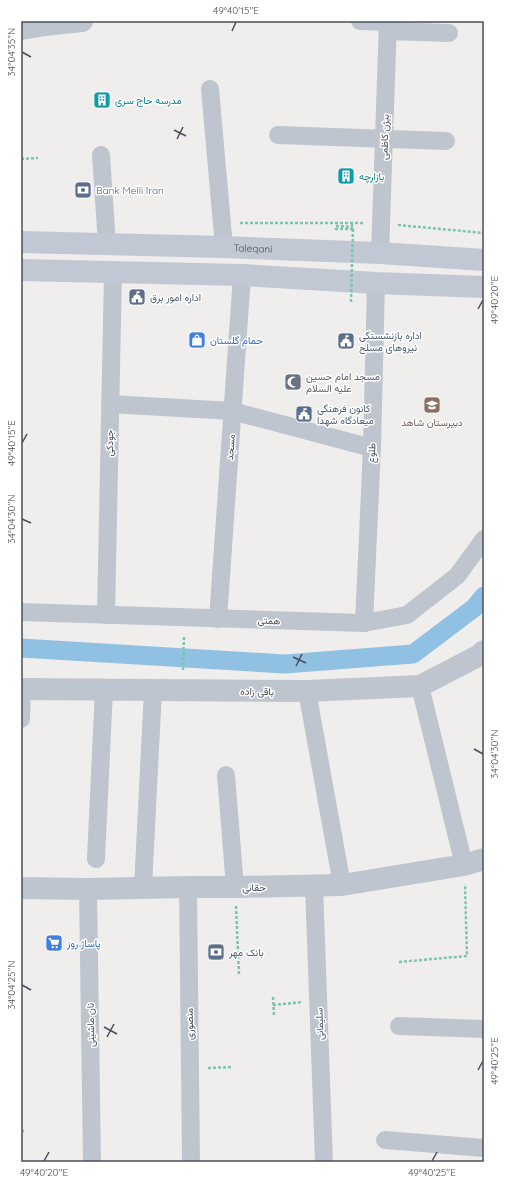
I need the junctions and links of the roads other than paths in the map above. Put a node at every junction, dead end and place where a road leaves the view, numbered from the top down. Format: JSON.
{"nodes":[{"id":1,"x":82,"y":21,"type":"edge"},
{"id":2,"x":360,"y":21,"type":"edge"},
{"id":3,"x":45,"y":23,"type":"edge"},
{"id":4,"x":388,"y":25,"type":"edge"},
{"id":5,"x":21,"y":29,"type":"edge"},
{"id":6,"x":449,"y":33,"type":"dead end"},
{"id":7,"x":210,"y":89,"type":"dead end"},
{"id":8,"x":278,"y":135,"type":"dead end"},
{"id":9,"x":384,"y":139,"type":"junction"},
{"id":10,"x":446,"y":141,"type":"dead end"},
{"id":11,"x":101,"y":155,"type":"dead end"},
{"id":12,"x":21,"y":242,"type":"edge"},
{"id":13,"x":107,"y":244,"type":"junction"},
{"id":14,"x":224,"y":246,"type":"junction"},
{"id":15,"x":380,"y":253,"type":"junction"},
{"id":16,"x":482,"y":259,"type":"edge"},
{"id":17,"x":21,"y":270,"type":"edge"},
{"id":18,"x":113,"y":272,"type":"junction"},
{"id":19,"x":242,"y":276,"type":"junction"},
{"id":20,"x":376,"y":283,"type":"junction"},
{"id":21,"x":483,"y":287,"type":"edge"},
{"id":22,"x":110,"y":404,"type":"junction"},
{"id":23,"x":232,"y":411,"type":"junction"},
{"id":24,"x":372,"y":448,"type":"junction"},
{"id":25,"x":484,"y":539,"type":"edge"},
{"id":26,"x":21,"y":612,"type":"edge"},
{"id":27,"x":106,"y":615,"type":"junction"},
{"id":28,"x":218,"y":619,"type":"junction"},
{"id":29,"x":364,"y":623,"type":"junction"},
{"id":30,"x":484,"y":651,"type":"edge"},
{"id":31,"x":420,"y":686,"type":"junction"},
{"id":32,"x":22,"y":689,"type":"edge"},
{"id":33,"x":104,"y":690,"type":"junction"},
{"id":34,"x":153,"y":690,"type":"junction"},
{"id":35,"x":306,"y":691,"type":"junction"},
{"id":36,"x":21,"y":719,"type":"edge"},
{"id":37,"x":226,"y":775,"type":"dead end"},
{"id":38,"x":96,"y":859,"type":"dead end"},
{"id":39,"x":474,"y":862,"type":"edge"},
{"id":40,"x":342,"y":885,"type":"junction"},
{"id":41,"x":188,"y":886,"type":"junction"},
{"id":42,"x":314,"y":886,"type":"junction"},
{"id":43,"x":143,"y":887,"type":"junction"},
{"id":44,"x":235,"y":887,"type":"junction"},
{"id":45,"x":21,"y":888,"type":"edge"},
{"id":46,"x":88,"y":889,"type":"junction"},
{"id":47,"x":399,"y":1026,"type":"dead end"},
{"id":48,"x":484,"y":1030,"type":"edge"},
{"id":49,"x":385,"y":1140,"type":"dead end"},
{"id":50,"x":484,"y":1148,"type":"edge"},
{"id":51,"x":92,"y":1162,"type":"edge"},
{"id":52,"x":191,"y":1162,"type":"edge"},
{"id":53,"x":324,"y":1162,"type":"edge"}],
"edges":[{"from":1,"to":3,"type":"street"},
{"from":2,"to":4,"type":"street"},
{"from":3,"to":5,"type":"street"},
{"from":4,"to":6,"type":"street"},
{"from":4,"to":9,"type":"street","name":"بیژن کاظمی"},
{"from":7,"to":14,"type":"street"},
{"from":8,"to":9,"type":"street"},
{"from":9,"to":10,"type":"street"},
{"from":9,"to":15,"type":"street","name":"بیژن کاظمی"},
{"from":11,"to":13,"type":"street"},
{"from":12,"to":13,"type":"main road","name":"Taleqani"},
{"from":13,"to":14,"type":"main road","name":"Taleqani"},
{"from":14,"to":15,"type":"main road","name":"Taleqani"},
{"from":15,"to":16,"type":"main road","name":"Taleqani"},
{"from":17,"to":18,"type":"main road"},
{"from":18,"to":19,"type":"main road"},
{"from":18,"to":22,"type":"street","name":"جودکی"},
{"from":19,"to":20,"type":"main road"},
{"from":19,"to":23,"type":"street","name":"مسجد"},
{"from":20,"to":21,"type":"main road"},
{"from":20,"to":24,"type":"street","name":"طلوع"},
{"from":22,"to":23,"type":"street"},
{"from":22,"to":27,"type":"street","name":"جودکی"},
{"from":23,"to":24,"type":"street"},
{"from":23,"to":28,"type":"street","name":"مسجد"},
{"from":24,"to":29,"type":"street","name":"طلوع"},
{"from":25,"to":29,"type":"street","name":"همتی"},
{"from":26,"to":27,"type":"street","name":"همتی"},
{"from":27,"to":28,"type":"street","name":"همتی"},
{"from":28,"to":29,"type":"street","name":"همتی"},
{"from":30,"to":31,"type":"street","name":"باقی زاده"},
{"from":31,"to":35,"type":"street","name":"باقی زاده"},
{"from":31,"to":39,"type":"street"},
{"from":32,"to":33,"type":"street","name":"باقی زاده"},
{"from":32,"to":36,"type":"street"},
{"from":33,"to":34,"type":"street","name":"باقی زاده"},
{"from":33,"to":38,"type":"street"},
{"from":34,"to":35,"type":"street","name":"باقی زاده"},
{"from":34,"to":43,"type":"street"},
{"from":35,"to":40,"type":"street"},
{"from":37,"to":44,"type":"street"},
{"from":39,"to":40,"type":"street","name":"حقانی"},
{"from":40,"to":42,"type":"street","name":"حقانی"},
{"from":41,"to":43,"type":"street","name":"حقانی"},
{"from":41,"to":44,"type":"street","name":"حقانی"},
{"from":41,"to":52,"type":"street","name":"منصوری"},
{"from":42,"to":44,"type":"street","name":"حقانی"},
{"from":42,"to":53,"type":"street","name":"سلیمانی"},
{"from":43,"to":46,"type":"street","name":"حقانی"},
{"from":45,"to":46,"type":"street","name":"حقانی"},
{"from":46,"to":51,"type":"street","name":"نان ماشینی"},
{"from":47,"to":48,"type":"street"},
{"from":49,"to":50,"type":"street"}]}
